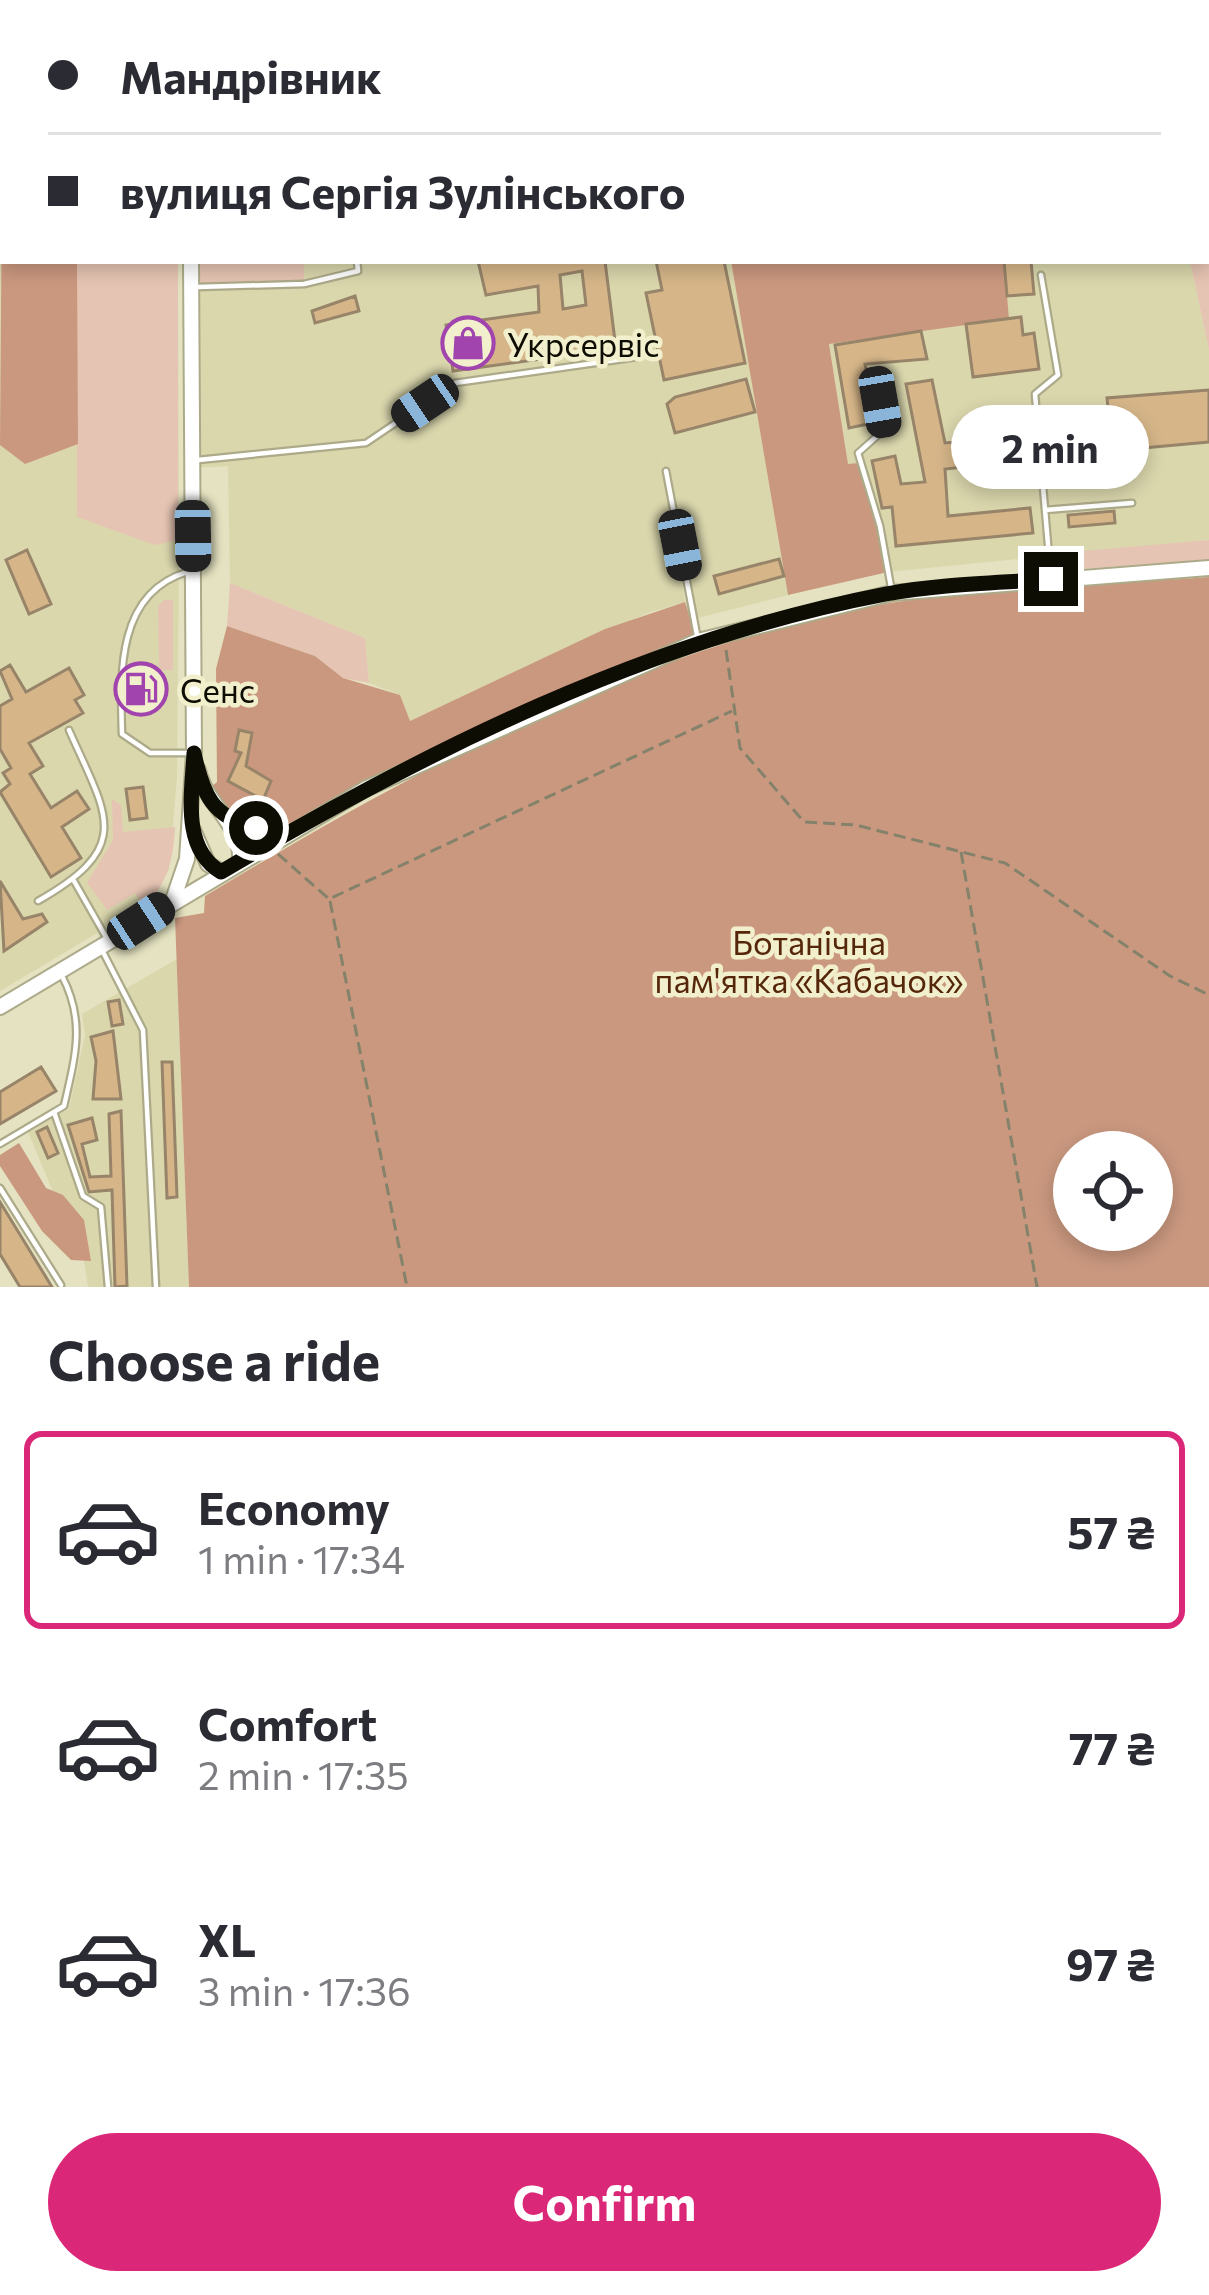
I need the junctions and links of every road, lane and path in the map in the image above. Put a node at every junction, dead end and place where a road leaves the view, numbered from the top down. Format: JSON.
{"nodes":[{"id":1,"x":191,"y":264,"type":"edge"},
{"id":2,"x":358,"y":264,"type":"edge"},
{"id":3,"x":1041,"y":275,"type":"dead end"},
{"id":4,"x":191,"y":287,"type":"junction"},
{"id":5,"x":637,"y":357,"type":"dead end"},
{"id":6,"x":875,"y":375,"type":"dead end"},
{"id":7,"x":192,"y":461,"type":"junction"},
{"id":8,"x":666,"y":472,"type":"dead end"},
{"id":9,"x":1132,"y":503,"type":"dead end"},
{"id":10,"x":1046,"y":510,"type":"junction"},
{"id":11,"x":1209,"y":568,"type":"edge"},
{"id":12,"x":193,"y":570,"type":"junction"},
{"id":13,"x":1051,"y":579,"type":"junction"},
{"id":14,"x":892,"y":593,"type":"junction"},
{"id":15,"x":723,"y":634,"type":"junction"},
{"id":16,"x":698,"y":641,"type":"junction"},
{"id":17,"x":735,"y":710,"type":"junction"},
{"id":18,"x":69,"y":730,"type":"dead end"},
{"id":19,"x":194,"y":753,"type":"junction"},
{"id":20,"x":229,"y":822,"type":"junction"},
{"id":21,"x":192,"y":825,"type":"junction"},
{"id":22,"x":285,"y":836,"type":"junction"},
{"id":23,"x":268,"y":845,"type":"junction"},
{"id":24,"x":961,"y":852,"type":"junction"},
{"id":25,"x":240,"y":860,"type":"junction"},
{"id":26,"x":221,"y":872,"type":"junction"},
{"id":27,"x":74,"y":881,"type":"junction"},
{"id":28,"x":329,"y":899,"type":"junction"},
{"id":29,"x":173,"y":900,"type":"junction"},
{"id":30,"x":38,"y":902,"type":"dead end"},
{"id":31,"x":105,"y":944,"type":"junction"},
{"id":32,"x":59,"y":971,"type":"junction"},
{"id":33,"x":1209,"y":995,"type":"edge"},
{"id":34,"x":0,"y":1007,"type":"edge"},
{"id":35,"x":54,"y":1112,"type":"junction"},
{"id":36,"x":0,"y":1144,"type":"edge"},
{"id":37,"x":0,"y":1188,"type":"edge"},
{"id":38,"x":61,"y":1285,"type":"edge"},
{"id":39,"x":108,"y":1287,"type":"edge"},
{"id":40,"x":156,"y":1287,"type":"edge"},
{"id":41,"x":407,"y":1287,"type":"edge"},
{"id":42,"x":1037,"y":1287,"type":"edge"}],
"edges":[{"from":1,"to":4,"type":"street"},
{"from":2,"to":4,"type":"lane"},
{"from":3,"to":10,"type":"lane"},
{"from":4,"to":7,"type":"street"},
{"from":5,"to":7,"type":"lane"},
{"from":6,"to":14,"type":"lane"},
{"from":7,"to":12,"type":"street"},
{"from":8,"to":16,"type":"lane"},
{"from":9,"to":10,"type":"lane"},
{"from":10,"to":13,"type":"lane"},
{"from":11,"to":13,"type":"street"},
{"from":12,"to":19,"type":"street"},
{"from":12,"to":19,"type":"lane"},
{"from":13,"to":14,"type":"street"},
{"from":14,"to":15,"type":"street"},
{"from":15,"to":16,"type":"street"},
{"from":15,"to":17,"type":"path"},
{"from":16,"to":22,"type":"street"},
{"from":17,"to":24,"type":"path"},
{"from":17,"to":28,"type":"path"},
{"from":18,"to":27,"type":"lane"},
{"from":19,"to":20,"type":"street"},
{"from":19,"to":21,"type":"street"},
{"from":20,"to":22,"type":"street"},
{"from":20,"to":25,"type":"street"},
{"from":21,"to":26,"type":"street"},
{"from":21,"to":29,"type":"street"},
{"from":22,"to":23,"type":"street"},
{"from":23,"to":25,"type":"street"},
{"from":23,"to":28,"type":"path"},
{"from":24,"to":33,"type":"path"},
{"from":24,"to":42,"type":"path"},
{"from":25,"to":26,"type":"street"},
{"from":26,"to":29,"type":"street"},
{"from":27,"to":30,"type":"lane"},
{"from":27,"to":31,"type":"lane"},
{"from":28,"to":41,"type":"path"},
{"from":29,"to":31,"type":"street"},
{"from":31,"to":32,"type":"street"},
{"from":31,"to":40,"type":"lane"},
{"from":32,"to":34,"type":"street"},
{"from":32,"to":35,"type":"lane"},
{"from":35,"to":36,"type":"lane"},
{"from":35,"to":39,"type":"lane"},
{"from":37,"to":38,"type":"lane"}]}
